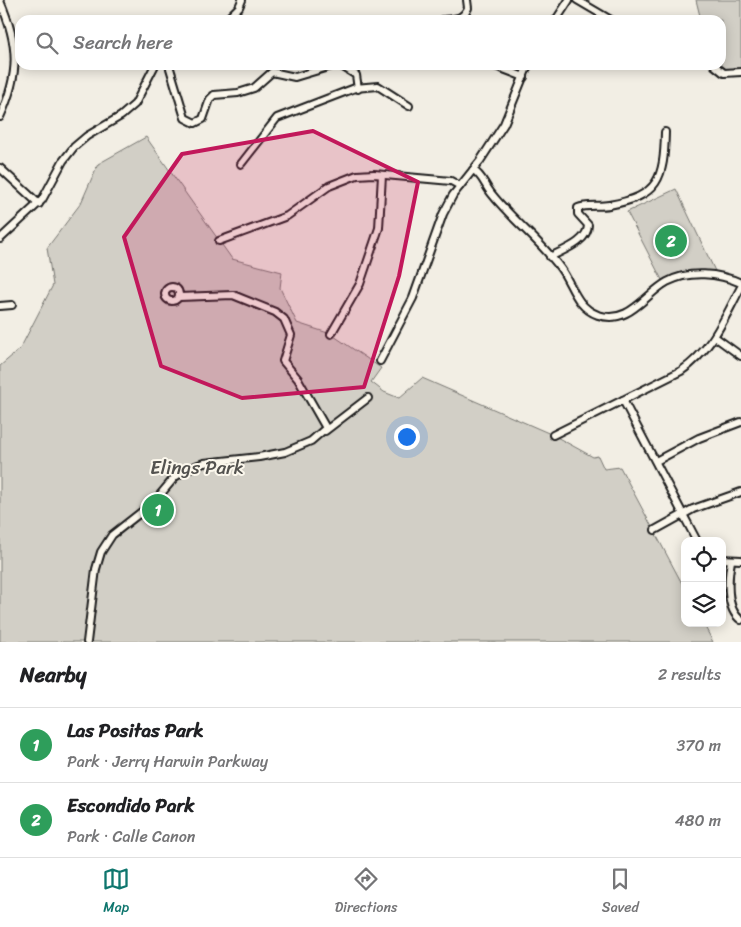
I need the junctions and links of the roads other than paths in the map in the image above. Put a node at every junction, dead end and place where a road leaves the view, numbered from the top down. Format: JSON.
{"nodes":[{"id":1,"x":242,"y":0,"type":"edge"},
{"id":2,"x":467,"y":0,"type":"edge"},
{"id":3,"x":569,"y":0,"type":"edge"},
{"id":4,"x":577,"y":0,"type":"edge"},
{"id":5,"x":0,"y":2,"type":"edge"},
{"id":6,"x":231,"y":15,"type":"edge"},
{"id":7,"x":463,"y":15,"type":"edge"},
{"id":8,"x":559,"y":15,"type":"edge"},
{"id":9,"x":602,"y":15,"type":"edge"},
{"id":10,"x":152,"y":70,"type":"edge"},
{"id":11,"x":171,"y":70,"type":"edge"},
{"id":12,"x":318,"y":70,"type":"edge"},
{"id":13,"x":348,"y":70,"type":"edge"},
{"id":14,"x":506,"y":70,"type":"edge"},
{"id":15,"x":526,"y":70,"type":"edge"},
{"id":16,"x":720,"y":70,"type":"edge"},
{"id":17,"x":741,"y":72,"type":"edge"},
{"id":18,"x":524,"y":77,"type":"junction"},
{"id":19,"x":358,"y":88,"type":"junction"},
{"id":20,"x":409,"y":106,"type":"dead end"},
{"id":21,"x":0,"y":117,"type":"edge"},
{"id":22,"x":665,"y":132,"type":"dead end"},
{"id":23,"x":241,"y":164,"type":"dead end"},
{"id":24,"x":0,"y":168,"type":"edge"},
{"id":25,"x":474,"y":170,"type":"junction"},
{"id":26,"x":382,"y":176,"type":"junction"},
{"id":27,"x":460,"y":186,"type":"junction"},
{"id":28,"x":39,"y":204,"type":"junction"},
{"id":29,"x":0,"y":239,"type":"edge"},
{"id":30,"x":219,"y":241,"type":"dead end"},
{"id":31,"x":550,"y":257,"type":"junction"},
{"id":32,"x":741,"y":283,"type":"edge"},
{"id":33,"x":741,"y":287,"type":"edge"},
{"id":34,"x":179,"y":297,"type":"dead end"},
{"id":35,"x":12,"y":305,"type":"dead end"},
{"id":36,"x":0,"y":306,"type":"edge"},
{"id":37,"x":331,"y":334,"type":"dead end"},
{"id":38,"x":716,"y":337,"type":"junction"},
{"id":39,"x":741,"y":356,"type":"edge"},
{"id":40,"x":380,"y":361,"type":"dead end"},
{"id":41,"x":368,"y":398,"type":"dead end"},
{"id":42,"x":623,"y":400,"type":"junction"},
{"id":43,"x":741,"y":422,"type":"edge"},
{"id":44,"x":325,"y":431,"type":"junction"},
{"id":45,"x":553,"y":435,"type":"dead end"},
{"id":46,"x":656,"y":461,"type":"junction"},
{"id":47,"x":741,"y":492,"type":"edge"},
{"id":48,"x":684,"y":514,"type":"junction"},
{"id":49,"x":654,"y":530,"type":"dead end"},
{"id":50,"x":695,"y":537,"type":"edge"},
{"id":51,"x":726,"y":559,"type":"edge"},
{"id":52,"x":731,"y":560,"type":"junction"},
{"id":53,"x":741,"y":560,"type":"edge"},
{"id":54,"x":741,"y":620,"type":"edge"},
{"id":55,"x":87,"y":642,"type":"edge"}],
"edges":[{"from":1,"to":6,"type":"street"},
{"from":2,"to":7,"type":"street"},
{"from":3,"to":8,"type":"street"},
{"from":4,"to":9,"type":"street"},
{"from":5,"to":21,"type":"street"},
{"from":10,"to":28,"type":"street"},
{"from":11,"to":12,"type":"street"},
{"from":13,"to":19,"type":"street"},
{"from":14,"to":18,"type":"street"},
{"from":15,"to":18,"type":"street"},
{"from":16,"to":17,"type":"street"},
{"from":18,"to":25,"type":"street"},
{"from":19,"to":20,"type":"street"},
{"from":19,"to":23,"type":"street"},
{"from":22,"to":31,"type":"street"},
{"from":24,"to":28,"type":"street"},
{"from":25,"to":27,"type":"street"},
{"from":25,"to":31,"type":"street"},
{"from":26,"to":27,"type":"street"},
{"from":26,"to":30,"type":"street"},
{"from":26,"to":37,"type":"street"},
{"from":27,"to":40,"type":"street"},
{"from":28,"to":29,"type":"street"},
{"from":31,"to":32,"type":"street"},
{"from":33,"to":38,"type":"street"},
{"from":34,"to":44,"type":"street"},
{"from":35,"to":36,"type":"street"},
{"from":38,"to":39,"type":"street"},
{"from":38,"to":42,"type":"street"},
{"from":41,"to":44,"type":"street"},
{"from":42,"to":45,"type":"street"},
{"from":42,"to":46,"type":"street"},
{"from":43,"to":46,"type":"street"},
{"from":44,"to":55,"type":"street"},
{"from":46,"to":48,"type":"street"},
{"from":47,"to":48,"type":"street"},
{"from":48,"to":49,"type":"street"},
{"from":48,"to":50,"type":"street"},
{"from":51,"to":52,"type":"street"},
{"from":52,"to":53,"type":"street"},
{"from":52,"to":54,"type":"street"}]}
